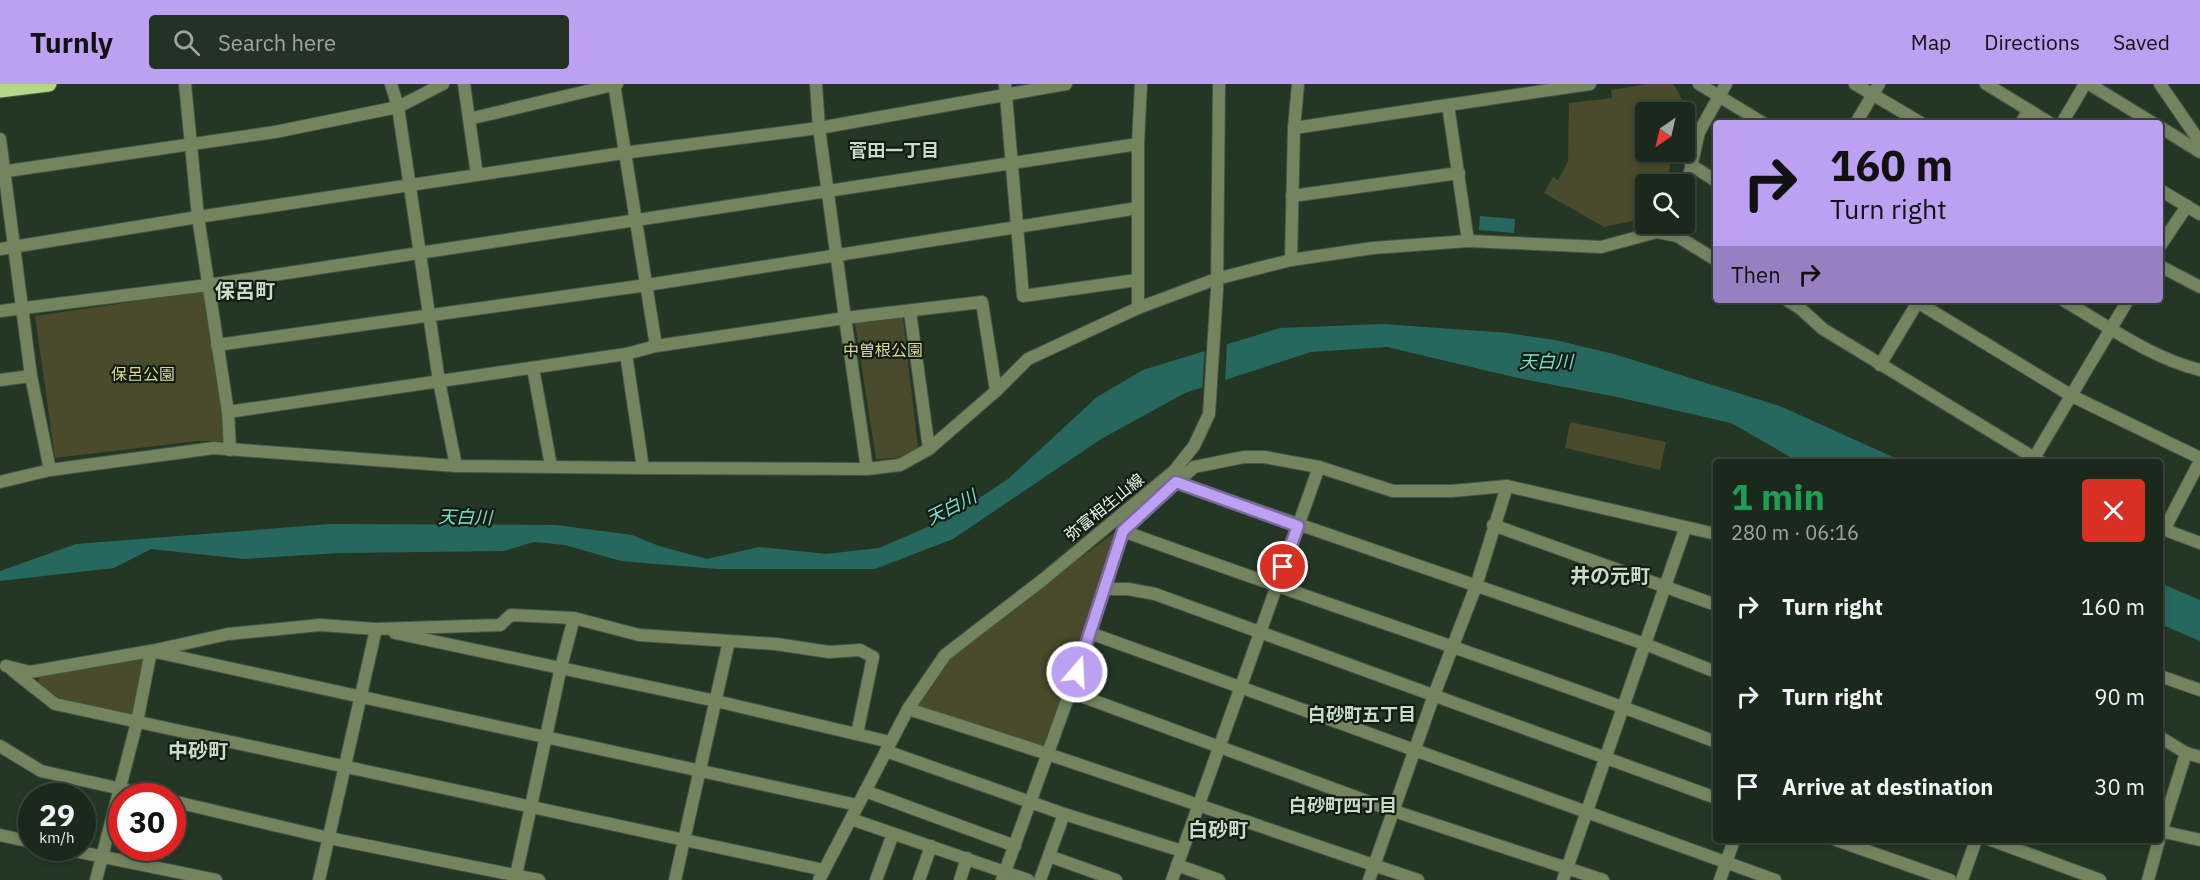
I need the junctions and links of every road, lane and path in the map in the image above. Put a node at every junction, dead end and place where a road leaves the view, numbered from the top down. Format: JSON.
{"nodes":[{"id":1,"x":49,"y":84,"type":"edge"},
{"id":2,"x":185,"y":84,"type":"edge"},
{"id":3,"x":391,"y":84,"type":"edge"},
{"id":4,"x":443,"y":84,"type":"edge"},
{"id":5,"x":464,"y":84,"type":"edge"},
{"id":6,"x":615,"y":84,"type":"edge"},
{"id":7,"x":816,"y":84,"type":"edge"},
{"id":8,"x":1066,"y":84,"type":"edge"},
{"id":9,"x":1141,"y":84,"type":"edge"},
{"id":10,"x":1219,"y":84,"type":"edge"},
{"id":11,"x":1298,"y":84,"type":"edge"},
{"id":12,"x":1590,"y":84,"type":"edge"},
{"id":13,"x":1699,"y":84,"type":"edge"},
{"id":14,"x":1726,"y":84,"type":"edge"},
{"id":15,"x":1855,"y":84,"type":"edge"},
{"id":16,"x":1986,"y":84,"type":"edge"},
{"id":17,"x":2087,"y":84,"type":"edge"},
{"id":18,"x":2160,"y":84,"type":"edge"},
{"id":19,"x":1549,"y":87,"type":"edge"},
{"id":20,"x":1005,"y":88,"type":"edge"},
{"id":21,"x":1876,"y":89,"type":"edge"},
{"id":22,"x":0,"y":90,"type":"edge"},
{"id":23,"x":1717,"y":95,"type":"junction"},
{"id":24,"x":1448,"y":105,"type":"junction"},
{"id":25,"x":398,"y":107,"type":"junction"},
{"id":26,"x":2029,"y":110,"type":"junction"},
{"id":27,"x":469,"y":119,"type":"junction"},
{"id":28,"x":1758,"y":120,"type":"edge"},
{"id":29,"x":1858,"y":120,"type":"edge"},
{"id":30,"x":1917,"y":120,"type":"edge"},
{"id":31,"x":2023,"y":120,"type":"edge"},
{"id":32,"x":2045,"y":120,"type":"edge"},
{"id":33,"x":2064,"y":120,"type":"edge"},
{"id":34,"x":2148,"y":120,"type":"edge"},
{"id":35,"x":819,"y":128,"type":"junction"},
{"id":36,"x":1294,"y":128,"type":"junction"},
{"id":37,"x":2163,"y":129,"type":"edge"},
{"id":38,"x":0,"y":139,"type":"edge"},
{"id":39,"x":2200,"y":142,"type":"edge"},
{"id":40,"x":191,"y":144,"type":"junction"},
{"id":41,"x":1138,"y":144,"type":"junction"},
{"id":42,"x":2200,"y":152,"type":"edge"},
{"id":43,"x":623,"y":153,"type":"junction"},
{"id":44,"x":1012,"y":162,"type":"junction"},
{"id":45,"x":1691,"y":165,"type":"junction"},
{"id":46,"x":2,"y":171,"type":"edge"},
{"id":47,"x":1458,"y":173,"type":"junction"},
{"id":48,"x":1689,"y":174,"type":"edge"},
{"id":49,"x":477,"y":175,"type":"junction"},
{"id":50,"x":1713,"y":179,"type":"edge"},
{"id":51,"x":410,"y":185,"type":"junction"},
{"id":52,"x":828,"y":190,"type":"junction"},
{"id":53,"x":2163,"y":192,"type":"edge"},
{"id":54,"x":1292,"y":196,"type":"junction"},
{"id":55,"x":2187,"y":206,"type":"junction"},
{"id":56,"x":1138,"y":208,"type":"junction"},
{"id":57,"x":2200,"y":214,"type":"edge"},
{"id":58,"x":198,"y":217,"type":"junction"},
{"id":59,"x":637,"y":220,"type":"junction"},
{"id":60,"x":1018,"y":226,"type":"junction"},
{"id":61,"x":1646,"y":234,"type":"edge"},
{"id":62,"x":1683,"y":234,"type":"edge"},
{"id":63,"x":1468,"y":241,"type":"junction"},
{"id":64,"x":2163,"y":242,"type":"edge"},
{"id":65,"x":6,"y":248,"type":"edge"},
{"id":66,"x":420,"y":253,"type":"junction"},
{"id":67,"x":836,"y":257,"type":"junction"},
{"id":68,"x":1713,"y":258,"type":"edge"},
{"id":69,"x":1291,"y":260,"type":"junction"},
{"id":70,"x":2163,"y":268,"type":"edge"},
{"id":71,"x":1137,"y":280,"type":"junction"},
{"id":72,"x":1216,"y":284,"type":"junction"},
{"id":73,"x":208,"y":285,"type":"junction"},
{"id":74,"x":647,"y":285,"type":"junction"},
{"id":75,"x":2200,"y":287,"type":"edge"},
{"id":76,"x":1791,"y":303,"type":"edge"},
{"id":77,"x":1916,"y":303,"type":"edge"},
{"id":78,"x":1920,"y":303,"type":"edge"},
{"id":79,"x":2068,"y":303,"type":"edge"},
{"id":80,"x":2126,"y":303,"type":"edge"},
{"id":81,"x":21,"y":308,"type":"junction"},
{"id":82,"x":1138,"y":308,"type":"junction"},
{"id":83,"x":0,"y":311,"type":"edge"},
{"id":84,"x":910,"y":312,"type":"junction"},
{"id":85,"x":429,"y":317,"type":"junction"},
{"id":86,"x":845,"y":318,"type":"junction"},
{"id":87,"x":2112,"y":329,"type":"junction"},
{"id":88,"x":217,"y":345,"type":"junction"},
{"id":89,"x":656,"y":346,"type":"junction"},
{"id":90,"x":626,"y":354,"type":"junction"},
{"id":91,"x":1880,"y":365,"type":"junction"},
{"id":92,"x":533,"y":368,"type":"junction"},
{"id":93,"x":2200,"y":370,"type":"edge"},
{"id":94,"x":31,"y":376,"type":"junction"},
{"id":95,"x":0,"y":380,"type":"edge"},
{"id":96,"x":439,"y":381,"type":"junction"},
{"id":97,"x":996,"y":391,"type":"junction"},
{"id":98,"x":2072,"y":396,"type":"junction"},
{"id":99,"x":228,"y":412,"type":"junction"},
{"id":100,"x":929,"y":449,"type":"junction"},
{"id":101,"x":230,"y":450,"type":"junction"},
{"id":102,"x":2036,"y":459,"type":"edge"},
{"id":103,"x":2039,"y":459,"type":"edge"},
{"id":104,"x":2200,"y":459,"type":"edge"},
{"id":105,"x":456,"y":466,"type":"junction"},
{"id":106,"x":551,"y":466,"type":"junction"},
{"id":107,"x":1319,"y":467,"type":"junction"},
{"id":108,"x":643,"y":468,"type":"junction"},
{"id":109,"x":867,"y":469,"type":"junction"},
{"id":110,"x":50,"y":470,"type":"junction"},
{"id":111,"x":0,"y":482,"type":"edge"},
{"id":112,"x":1176,"y":482,"type":"junction"},
{"id":113,"x":1507,"y":486,"type":"junction"},
{"id":114,"x":1493,"y":525,"type":"junction"},
{"id":115,"x":1298,"y":526,"type":"junction"},
{"id":116,"x":2163,"y":527,"type":"edge"},
{"id":117,"x":1685,"y":529,"type":"junction"},
{"id":118,"x":2163,"y":529,"type":"edge"},
{"id":119,"x":1123,"y":531,"type":"junction"},
{"id":120,"x":1713,"y":534,"type":"edge"},
{"id":121,"x":2200,"y":543,"type":"edge"},
{"id":122,"x":1476,"y":586,"type":"junction"},
{"id":123,"x":1665,"y":586,"type":"junction"},
{"id":124,"x":1276,"y":587,"type":"junction"},
{"id":125,"x":1106,"y":589,"type":"junction"},
{"id":126,"x":1713,"y":604,"type":"edge"},
{"id":127,"x":574,"y":618,"type":"junction"},
{"id":128,"x":376,"y":629,"type":"junction"},
{"id":129,"x":1090,"y":633,"type":"junction"},
{"id":130,"x":1260,"y":633,"type":"junction"},
{"id":131,"x":729,"y":641,"type":"junction"},
{"id":132,"x":1645,"y":644,"type":"junction"},
{"id":133,"x":1454,"y":648,"type":"junction"},
{"id":134,"x":151,"y":651,"type":"junction"},
{"id":135,"x":3,"y":667,"type":"edge"},
{"id":136,"x":561,"y":667,"type":"junction"},
{"id":137,"x":1713,"y":671,"type":"edge"},
{"id":138,"x":2163,"y":677,"type":"edge"},
{"id":139,"x":1241,"y":686,"type":"junction"},
{"id":140,"x":2200,"y":690,"type":"edge"},
{"id":141,"x":1070,"y":692,"type":"junction"},
{"id":142,"x":362,"y":695,"type":"junction"},
{"id":143,"x":1434,"y":696,"type":"junction"},
{"id":144,"x":716,"y":701,"type":"junction"},
{"id":145,"x":1623,"y":707,"type":"junction"},
{"id":146,"x":908,"y":709,"type":"junction"},
{"id":147,"x":138,"y":722,"type":"junction"},
{"id":148,"x":857,"y":734,"type":"junction"},
{"id":149,"x":546,"y":736,"type":"junction"},
{"id":150,"x":2163,"y":739,"type":"edge"},
{"id":151,"x":1713,"y":741,"type":"edge"},
{"id":152,"x":0,"y":746,"type":"edge"},
{"id":153,"x":888,"y":746,"type":"junction"},
{"id":154,"x":1219,"y":748,"type":"junction"},
{"id":155,"x":1415,"y":750,"type":"junction"},
{"id":156,"x":1048,"y":752,"type":"junction"},
{"id":157,"x":2186,"y":753,"type":"junction"},
{"id":158,"x":2200,"y":757,"type":"edge"},
{"id":159,"x":1606,"y":758,"type":"junction"},
{"id":160,"x":346,"y":765,"type":"junction"},
{"id":161,"x":699,"y":770,"type":"junction"},
{"id":162,"x":122,"y":783,"type":"edge"},
{"id":163,"x":108,"y":786,"type":"edge"},
{"id":164,"x":865,"y":791,"type":"junction"},
{"id":165,"x":1713,"y":797,"type":"edge"},
{"id":166,"x":1031,"y":801,"type":"junction"},
{"id":167,"x":186,"y":804,"type":"edge"},
{"id":168,"x":857,"y":805,"type":"junction"},
{"id":169,"x":530,"y":806,"type":"junction"},
{"id":170,"x":1198,"y":806,"type":"junction"},
{"id":171,"x":1394,"y":811,"type":"junction"},
{"id":172,"x":1064,"y":814,"type":"junction"},
{"id":173,"x":1586,"y":814,"type":"junction"},
{"id":174,"x":851,"y":819,"type":"junction"},
{"id":175,"x":2163,"y":826,"type":"edge"},
{"id":176,"x":893,"y":834,"type":"junction"},
{"id":177,"x":2163,"y":835,"type":"edge"},
{"id":178,"x":108,"y":836,"type":"edge"},
{"id":179,"x":329,"y":838,"type":"junction"},
{"id":180,"x":2,"y":839,"type":"edge"},
{"id":181,"x":683,"y":840,"type":"junction"},
{"id":182,"x":2200,"y":840,"type":"edge"},
{"id":183,"x":18,"y":841,"type":"edge"},
{"id":184,"x":1733,"y":843,"type":"edge"},
{"id":185,"x":1845,"y":843,"type":"edge"},
{"id":186,"x":1975,"y":843,"type":"edge"},
{"id":187,"x":1999,"y":843,"type":"edge"},
{"id":188,"x":2158,"y":843,"type":"edge"},
{"id":189,"x":931,"y":846,"type":"junction"},
{"id":190,"x":1015,"y":846,"type":"junction"},
{"id":191,"x":1182,"y":851,"type":"junction"},
{"id":192,"x":96,"y":854,"type":"edge"},
{"id":193,"x":103,"y":855,"type":"junction"},
{"id":194,"x":1049,"y":856,"type":"junction"},
{"id":195,"x":967,"y":858,"type":"junction"},
{"id":196,"x":1726,"y":863,"type":"junction"},
{"id":197,"x":1177,"y":865,"type":"junction"},
{"id":198,"x":1374,"y":865,"type":"junction"},
{"id":199,"x":1566,"y":874,"type":"edge"},
{"id":200,"x":1004,"y":876,"type":"edge"},
{"id":201,"x":516,"y":877,"type":"edge"},
{"id":202,"x":822,"y":877,"type":"edge"},
{"id":203,"x":96,"y":880,"type":"edge"},
{"id":204,"x":216,"y":880,"type":"edge"},
{"id":205,"x":319,"y":880,"type":"edge"},
{"id":206,"x":538,"y":880,"type":"edge"},
{"id":207,"x":675,"y":880,"type":"edge"},
{"id":208,"x":876,"y":880,"type":"edge"},
{"id":209,"x":919,"y":880,"type":"edge"},
{"id":210,"x":960,"y":880,"type":"edge"},
{"id":211,"x":1028,"y":880,"type":"edge"},
{"id":212,"x":1040,"y":880,"type":"edge"},
{"id":213,"x":1116,"y":880,"type":"edge"},
{"id":214,"x":1172,"y":880,"type":"edge"},
{"id":215,"x":1219,"y":880,"type":"edge"},
{"id":216,"x":1369,"y":880,"type":"edge"},
{"id":217,"x":1418,"y":880,"type":"edge"},
{"id":218,"x":1603,"y":880,"type":"edge"},
{"id":219,"x":1720,"y":880,"type":"edge"},
{"id":220,"x":1775,"y":880,"type":"edge"},
{"id":221,"x":1950,"y":880,"type":"edge"},
{"id":222,"x":1962,"y":880,"type":"edge"},
{"id":223,"x":2100,"y":880,"type":"edge"},
{"id":224,"x":2148,"y":880,"type":"edge"}],
"edges":[{"from":1,"to":22,"type":"main road"},
{"from":2,"to":40,"type":"street"},
{"from":3,"to":25,"type":"street"},
{"from":4,"to":25,"type":"street"},
{"from":5,"to":27,"type":"street"},
{"from":6,"to":27,"type":"street"},
{"from":6,"to":43,"type":"street"},
{"from":7,"to":35,"type":"street"},
{"from":8,"to":20,"type":"street"},
{"from":9,"to":41,"type":"street"},
{"from":10,"to":72,"type":"street","name":"弥富相生山線"},
{"from":11,"to":36,"type":"street"},
{"from":12,"to":19,"type":"street"},
{"from":13,"to":23,"type":"street"},
{"from":14,"to":23,"type":"street"},
{"from":15,"to":21,"type":"street"},
{"from":16,"to":26,"type":"street"},
{"from":17,"to":33,"type":"street"},
{"from":17,"to":34,"type":"street"},
{"from":18,"to":39,"type":"street"},
{"from":19,"to":24,"type":"street"},
{"from":20,"to":35,"type":"street"},
{"from":20,"to":44,"type":"street"},
{"from":21,"to":29,"type":"street"},
{"from":21,"to":30,"type":"street"},
{"from":23,"to":28,"type":"street"},
{"from":23,"to":45,"type":"street"},
{"from":24,"to":36,"type":"street"},
{"from":24,"to":47,"type":"street"},
{"from":25,"to":40,"type":"street"},
{"from":25,"to":51,"type":"street"},
{"from":26,"to":31,"type":"street"},
{"from":26,"to":32,"type":"street"},
{"from":27,"to":49,"type":"street"},
{"from":35,"to":43,"type":"street"},
{"from":35,"to":52,"type":"street"},
{"from":36,"to":54,"type":"street"},
{"from":37,"to":42,"type":"street"},
{"from":38,"to":46,"type":"street"},
{"from":40,"to":46,"type":"street"},
{"from":40,"to":58,"type":"street"},
{"from":41,"to":44,"type":"street"},
{"from":41,"to":56,"type":"street"},
{"from":43,"to":49,"type":"street"},
{"from":43,"to":59,"type":"street"},
{"from":44,"to":52,"type":"street"},
{"from":44,"to":60,"type":"street"},
{"from":45,"to":48,"type":"street"},
{"from":45,"to":50,"type":"street"},
{"from":46,"to":65,"type":"street"},
{"from":47,"to":54,"type":"street"},
{"from":47,"to":63,"type":"street"},
{"from":49,"to":51,"type":"street"},
{"from":51,"to":58,"type":"street"},
{"from":51,"to":66,"type":"street"},
{"from":52,"to":59,"type":"street"},
{"from":52,"to":67,"type":"street"},
{"from":53,"to":55,"type":"street"},
{"from":54,"to":69,"type":"street"},
{"from":55,"to":57,"type":"street"},
{"from":55,"to":64,"type":"street"},
{"from":56,"to":60,"type":"street"},
{"from":56,"to":71,"type":"street"},
{"from":58,"to":65,"type":"street"},
{"from":58,"to":73,"type":"street"},
{"from":59,"to":66,"type":"street"},
{"from":59,"to":74,"type":"street"},
{"from":60,"to":67,"type":"street"},
{"from":60,"to":71,"type":"street"},
{"from":61,"to":63,"type":"street"},
{"from":62,"to":68,"type":"street"},
{"from":63,"to":69,"type":"street"},
{"from":65,"to":81,"type":"street"},
{"from":66,"to":73,"type":"street"},
{"from":66,"to":85,"type":"street"},
{"from":67,"to":74,"type":"street"},
{"from":67,"to":86,"type":"street"},
{"from":69,"to":72,"type":"street"},
{"from":70,"to":75,"type":"street"},
{"from":71,"to":82,"type":"street"},
{"from":72,"to":82,"type":"street"},
{"from":72,"to":146,"type":"street","name":"弥富相生山線"},
{"from":73,"to":81,"type":"street"},
{"from":73,"to":88,"type":"street"},
{"from":74,"to":85,"type":"street"},
{"from":74,"to":89,"type":"street"},
{"from":76,"to":91,"type":"street"},
{"from":77,"to":91,"type":"street"},
{"from":78,"to":98,"type":"street"},
{"from":79,"to":87,"type":"street"},
{"from":80,"to":87,"type":"street"},
{"from":81,"to":83,"type":"street"},
{"from":81,"to":94,"type":"street"},
{"from":82,"to":97,"type":"street"},
{"from":84,"to":86,"type":"street"},
{"from":84,"to":97,"type":"street"},
{"from":84,"to":100,"type":"street"},
{"from":85,"to":88,"type":"street"},
{"from":85,"to":96,"type":"street"},
{"from":86,"to":89,"type":"street"},
{"from":86,"to":109,"type":"street"},
{"from":87,"to":93,"type":"street"},
{"from":87,"to":98,"type":"street"},
{"from":88,"to":99,"type":"street"},
{"from":89,"to":90,"type":"street"},
{"from":90,"to":92,"type":"street"},
{"from":90,"to":108,"type":"street"},
{"from":91,"to":102,"type":"street"},
{"from":92,"to":96,"type":"street"},
{"from":92,"to":106,"type":"street"},
{"from":94,"to":95,"type":"street"},
{"from":94,"to":110,"type":"street"},
{"from":96,"to":99,"type":"street"},
{"from":96,"to":105,"type":"street"},
{"from":97,"to":100,"type":"street"},
{"from":98,"to":103,"type":"street"},
{"from":98,"to":104,"type":"street"},
{"from":99,"to":101,"type":"street"},
{"from":100,"to":109,"type":"street"},
{"from":101,"to":105,"type":"street"},
{"from":101,"to":110,"type":"street"},
{"from":104,"to":116,"type":"street"},
{"from":105,"to":106,"type":"street"},
{"from":106,"to":108,"type":"street"},
{"from":107,"to":112,"type":"street"},
{"from":107,"to":113,"type":"street"},
{"from":107,"to":115,"type":"street"},
{"from":108,"to":109,"type":"street"},
{"from":110,"to":111,"type":"street"},
{"from":112,"to":115,"type":"street"},
{"from":112,"to":119,"type":"street"},
{"from":113,"to":114,"type":"street"},
{"from":113,"to":117,"type":"street"},
{"from":114,"to":122,"type":"street"},
{"from":114,"to":123,"type":"street"},
{"from":115,"to":122,"type":"street"},
{"from":115,"to":124,"type":"street"},
{"from":117,"to":120,"type":"street"},
{"from":117,"to":123,"type":"street"},
{"from":118,"to":121,"type":"street"},
{"from":119,"to":124,"type":"street"},
{"from":119,"to":125,"type":"street"},
{"from":122,"to":132,"type":"street"},
{"from":122,"to":133,"type":"street"},
{"from":123,"to":126,"type":"street"},
{"from":123,"to":132,"type":"street"},
{"from":124,"to":130,"type":"street"},
{"from":124,"to":133,"type":"street"},
{"from":125,"to":129,"type":"street"},
{"from":125,"to":130,"type":"street"},
{"from":127,"to":128,"type":"street"},
{"from":127,"to":131,"type":"street"},
{"from":127,"to":136,"type":"street"},
{"from":128,"to":134,"type":"street"},
{"from":128,"to":136,"type":"street"},
{"from":128,"to":142,"type":"street"},
{"from":129,"to":139,"type":"street"},
{"from":129,"to":141,"type":"street"},
{"from":130,"to":139,"type":"street"},
{"from":130,"to":143,"type":"street"},
{"from":131,"to":144,"type":"street"},
{"from":131,"to":148,"type":"street"},
{"from":132,"to":137,"type":"street"},
{"from":132,"to":145,"type":"street"},
{"from":133,"to":143,"type":"street"},
{"from":133,"to":145,"type":"street"},
{"from":134,"to":135,"type":"street"},
{"from":134,"to":142,"type":"street"},
{"from":134,"to":147,"type":"street"},
{"from":135,"to":147,"type":"street"},
{"from":136,"to":144,"type":"street"},
{"from":136,"to":149,"type":"street"},
{"from":138,"to":140,"type":"street"},
{"from":139,"to":154,"type":"street"},
{"from":139,"to":155,"type":"street"},
{"from":141,"to":154,"type":"street"},
{"from":141,"to":156,"type":"street"},
{"from":142,"to":149,"type":"street"},
{"from":142,"to":160,"type":"street"},
{"from":143,"to":155,"type":"street"},
{"from":143,"to":159,"type":"street"},
{"from":144,"to":148,"type":"street"},
{"from":144,"to":161,"type":"street"},
{"from":145,"to":151,"type":"street"},
{"from":145,"to":159,"type":"street"},
{"from":146,"to":153,"type":"street","name":"弥富相生山線"},
{"from":146,"to":156,"type":"street"},
{"from":147,"to":160,"type":"street"},
{"from":147,"to":162,"type":"street"},
{"from":148,"to":153,"type":"street"},
{"from":149,"to":161,"type":"street"},
{"from":149,"to":169,"type":"street"},
{"from":150,"to":157,"type":"street"},
{"from":152,"to":163,"type":"street"},
{"from":153,"to":164,"type":"street","name":"弥富相生山線"},
{"from":153,"to":166,"type":"street"},
{"from":154,"to":170,"type":"street"},
{"from":154,"to":171,"type":"street"},
{"from":155,"to":171,"type":"street"},
{"from":155,"to":173,"type":"street"},
{"from":156,"to":166,"type":"street"},
{"from":156,"to":170,"type":"street"},
{"from":157,"to":158,"type":"street"},
{"from":157,"to":175,"type":"street"},
{"from":159,"to":165,"type":"street"},
{"from":159,"to":173,"type":"street"},
{"from":160,"to":169,"type":"street"},
{"from":160,"to":179,"type":"street"},
{"from":161,"to":168,"type":"street"},
{"from":161,"to":181,"type":"street"},
{"from":164,"to":168,"type":"street","name":"弥富相生山線"},
{"from":164,"to":190,"type":"street"},
{"from":166,"to":172,"type":"street"},
{"from":166,"to":190,"type":"street"},
{"from":167,"to":179,"type":"street"},
{"from":168,"to":174,"type":"street","name":"弥富相生山線"},
{"from":169,"to":181,"type":"street"},
{"from":169,"to":201,"type":"street"},
{"from":170,"to":191,"type":"street"},
{"from":170,"to":198,"type":"street"},
{"from":171,"to":198,"type":"street"},
{"from":171,"to":199,"type":"street"},
{"from":172,"to":191,"type":"street"},
{"from":172,"to":194,"type":"street"},
{"from":173,"to":196,"type":"street"},
{"from":173,"to":199,"type":"street"},
{"from":174,"to":176,"type":"street"},
{"from":174,"to":202,"type":"street","name":"弥富相生山線"},
{"from":176,"to":189,"type":"street"},
{"from":176,"to":208,"type":"street"},
{"from":177,"to":182,"type":"street"},
{"from":178,"to":193,"type":"street"},
{"from":179,"to":201,"type":"street"},
{"from":179,"to":205,"type":"street"},
{"from":180,"to":183,"type":"street"},
{"from":181,"to":202,"type":"street"},
{"from":181,"to":207,"type":"street"},
{"from":184,"to":196,"type":"street"},
{"from":185,"to":221,"type":"street"},
{"from":186,"to":222,"type":"street"},
{"from":187,"to":223,"type":"street"},
{"from":188,"to":224,"type":"street"},
{"from":189,"to":195,"type":"street"},
{"from":189,"to":209,"type":"street"},
{"from":190,"to":200,"type":"street"},
{"from":191,"to":197,"type":"street"},
{"from":192,"to":193,"type":"street"},
{"from":193,"to":203,"type":"street"},
{"from":193,"to":204,"type":"street"},
{"from":194,"to":212,"type":"street"},
{"from":194,"to":213,"type":"street"},
{"from":195,"to":200,"type":"street"},
{"from":195,"to":210,"type":"street"},
{"from":196,"to":219,"type":"street"},
{"from":196,"to":220,"type":"street"},
{"from":197,"to":214,"type":"street"},
{"from":197,"to":215,"type":"street"},
{"from":198,"to":216,"type":"street"},
{"from":198,"to":217,"type":"street"},
{"from":199,"to":218,"type":"street"},
{"from":200,"to":211,"type":"street"},
{"from":201,"to":206,"type":"street"}]}
